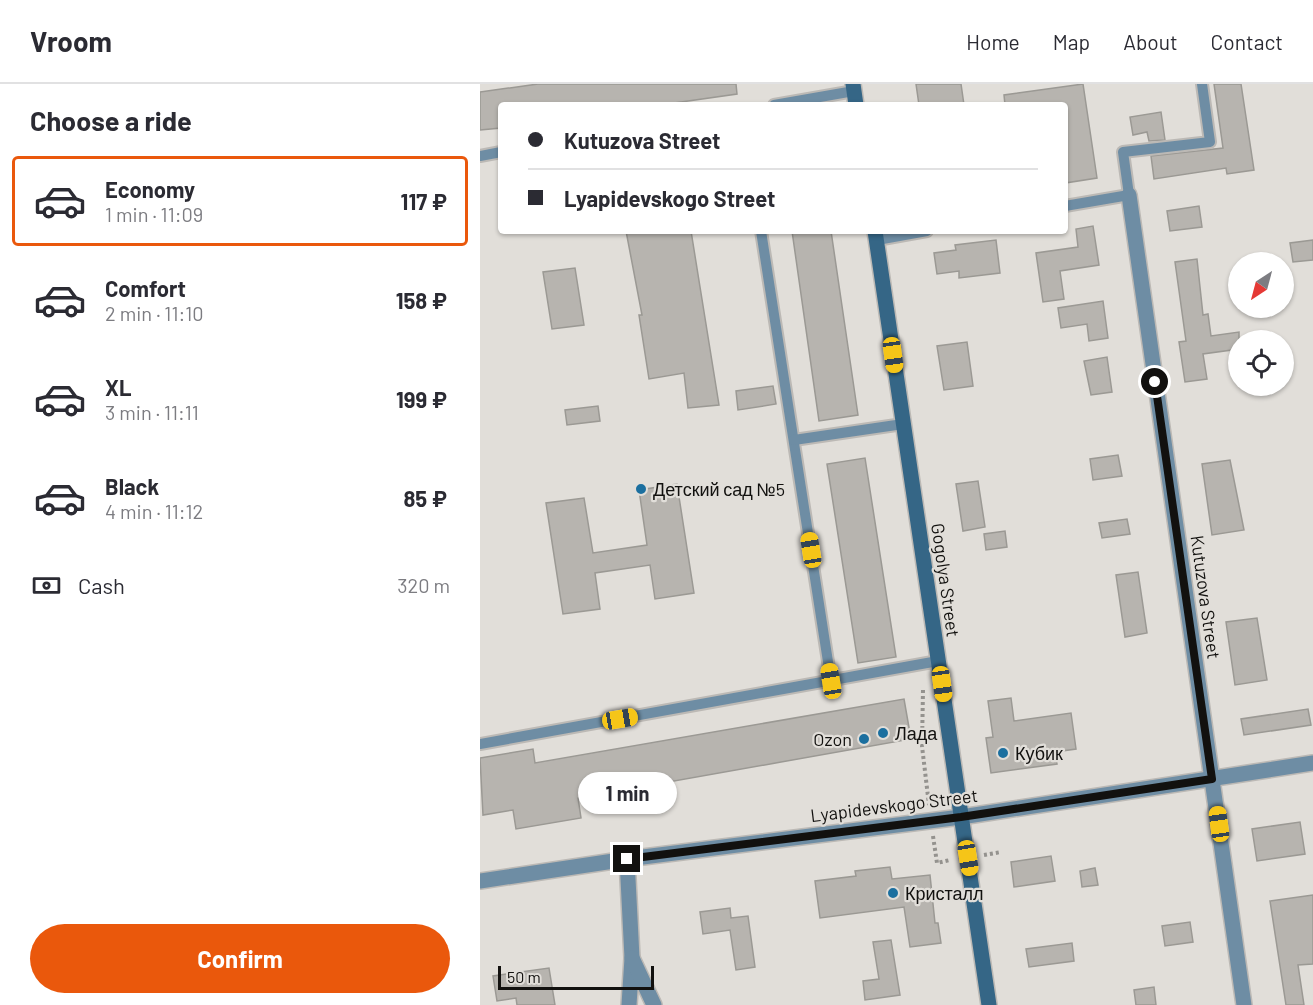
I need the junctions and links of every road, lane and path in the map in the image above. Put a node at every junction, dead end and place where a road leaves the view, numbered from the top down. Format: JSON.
{"nodes":[{"id":1,"x":1202,"y":84,"type":"edge"},
{"id":2,"x":855,"y":93,"type":"edge"},
{"id":3,"x":794,"y":102,"type":"edge"},
{"id":4,"x":498,"y":153,"type":"edge"},
{"id":5,"x":480,"y":156,"type":"edge"},
{"id":6,"x":1129,"y":195,"type":"junction"},
{"id":7,"x":1068,"y":205,"type":"edge"},
{"id":8,"x":761,"y":234,"type":"edge"},
{"id":9,"x":896,"y":234,"type":"edge"},
{"id":10,"x":876,"y":236,"type":"edge"},
{"id":11,"x":903,"y":424,"type":"junction"},
{"id":12,"x":794,"y":440,"type":"junction"},
{"id":13,"x":938,"y":661,"type":"junction"},
{"id":14,"x":831,"y":681,"type":"junction"},
{"id":15,"x":480,"y":744,"type":"edge"},
{"id":16,"x":1313,"y":763,"type":"edge"},
{"id":17,"x":1212,"y":779,"type":"junction"},
{"id":18,"x":961,"y":817,"type":"junction"},
{"id":19,"x":627,"y":859,"type":"junction"},
{"id":20,"x":480,"y":881,"type":"edge"},
{"id":21,"x":632,"y":958,"type":"junction"},
{"id":22,"x":629,"y":1005,"type":"edge"},
{"id":23,"x":654,"y":1005,"type":"edge"},
{"id":24,"x":989,"y":1005,"type":"edge"},
{"id":25,"x":1244,"y":1005,"type":"edge"}],
"edges":[{"from":1,"to":6,"type":"lane"},
{"from":2,"to":3,"type":"lane"},
{"from":4,"to":5,"type":"lane"},
{"from":6,"to":7,"type":"lane"},
{"from":6,"to":17,"type":"street","name":"Kutuzova Street"},
{"from":8,"to":12,"type":"lane"},
{"from":9,"to":10,"type":"lane"},
{"from":10,"to":11,"type":"main road","name":"Gogolya Street"},
{"from":11,"to":12,"type":"lane"},
{"from":11,"to":13,"type":"main road","name":"Gogolya Street"},
{"from":12,"to":14,"type":"lane"},
{"from":13,"to":14,"type":"lane"},
{"from":13,"to":18,"type":"main road","name":"Gogolya Street"},
{"from":14,"to":15,"type":"lane"},
{"from":16,"to":17,"type":"street","name":"Lyapidevskogo Street"},
{"from":17,"to":18,"type":"street","name":"Lyapidevskogo Street"},
{"from":17,"to":25,"type":"street","name":"Kutuzova Street"},
{"from":18,"to":19,"type":"street","name":"Lyapidevskogo Street"},
{"from":18,"to":24,"type":"main road","name":"Gogolya Street"},
{"from":19,"to":20,"type":"street","name":"Lyapidevskogo Street"},
{"from":19,"to":21,"type":"street"},
{"from":21,"to":22,"type":"street"},
{"from":21,"to":23,"type":"street"}]}
